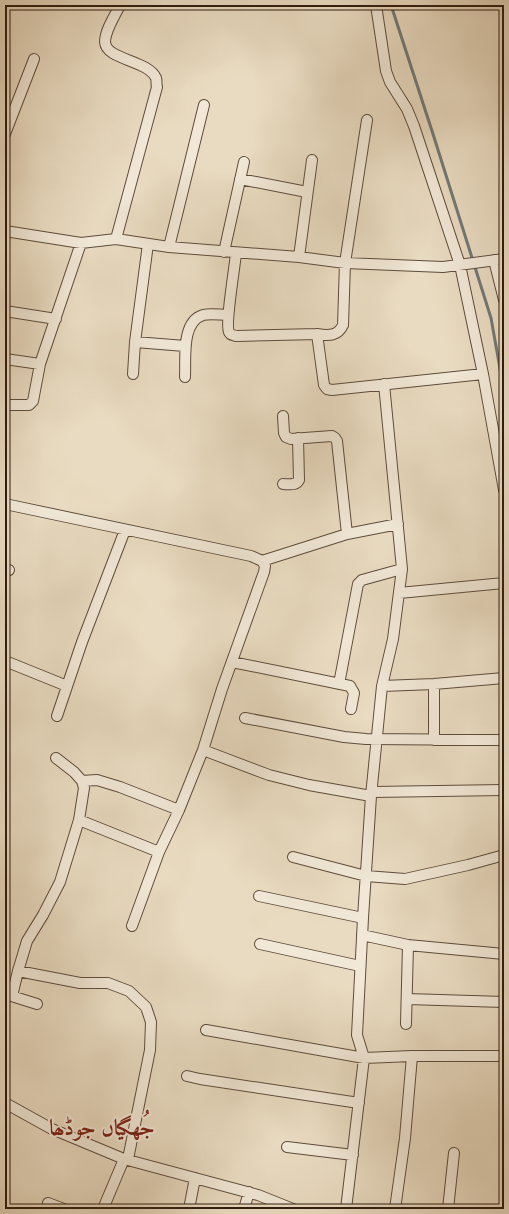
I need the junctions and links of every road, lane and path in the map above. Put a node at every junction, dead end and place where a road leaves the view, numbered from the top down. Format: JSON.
{"nodes":[{"id":1,"x":120,"y":5,"type":"edge"},
{"id":2,"x":376,"y":5,"type":"edge"},
{"id":3,"x":34,"y":58,"type":"dead end"},
{"id":4,"x":204,"y":105,"type":"dead end"},
{"id":5,"x":9,"y":108,"type":"edge"},
{"id":6,"x":367,"y":120,"type":"dead end"},
{"id":7,"x":5,"y":134,"type":"edge"},
{"id":8,"x":312,"y":160,"type":"dead end"},
{"id":9,"x":244,"y":162,"type":"dead end"},
{"id":10,"x":240,"y":179,"type":"junction"},
{"id":11,"x":307,"y":192,"type":"junction"},
{"id":12,"x":5,"y":231,"type":"edge"},
{"id":13,"x":116,"y":239,"type":"junction"},
{"id":14,"x":81,"y":243,"type":"junction"},
{"id":15,"x":148,"y":244,"type":"junction"},
{"id":16,"x":169,"y":247,"type":"junction"},
{"id":17,"x":224,"y":252,"type":"junction"},
{"id":18,"x":236,"y":253,"type":"junction"},
{"id":19,"x":299,"y":257,"type":"junction"},
{"id":20,"x":495,"y":259,"type":"edge"},
{"id":21,"x":345,"y":263,"type":"junction"},
{"id":22,"x":464,"y":264,"type":"junction"},
{"id":23,"x":504,"y":300,"type":"edge"},
{"id":24,"x":5,"y":311,"type":"edge"},
{"id":25,"x":228,"y":315,"type":"junction"},
{"id":26,"x":56,"y":319,"type":"junction"},
{"id":27,"x":317,"y":334,"type":"junction"},
{"id":28,"x":135,"y":342,"type":"junction"},
{"id":29,"x":185,"y":346,"type":"junction"},
{"id":30,"x":5,"y":360,"type":"edge"},
{"id":31,"x":40,"y":364,"type":"junction"},
{"id":32,"x":133,"y":374,"type":"dead end"},
{"id":33,"x":483,"y":374,"type":"junction"},
{"id":34,"x":185,"y":377,"type":"dead end"},
{"id":35,"x":384,"y":384,"type":"junction"},
{"id":36,"x":5,"y":406,"type":"edge"},
{"id":37,"x":283,"y":416,"type":"dead end"},
{"id":38,"x":298,"y":438,"type":"junction"},
{"id":39,"x":283,"y":484,"type":"dead end"},
{"id":40,"x":504,"y":490,"type":"edge"},
{"id":41,"x":5,"y":504,"type":"edge"},
{"id":42,"x":398,"y":524,"type":"junction"},
{"id":43,"x":125,"y":530,"type":"junction"},
{"id":44,"x":347,"y":534,"type":"junction"},
{"id":45,"x":262,"y":561,"type":"junction"},
{"id":46,"x":402,"y":569,"type":"junction"},
{"id":47,"x":503,"y":587,"type":"edge"},
{"id":48,"x":399,"y":593,"type":"junction"},
{"id":49,"x":5,"y":661,"type":"edge"},
{"id":50,"x":232,"y":662,"type":"junction"},
{"id":51,"x":504,"y":678,"type":"edge"},
{"id":52,"x":340,"y":684,"type":"junction"},
{"id":53,"x":434,"y":684,"type":"junction"},
{"id":54,"x":67,"y":686,"type":"junction"},
{"id":55,"x":382,"y":686,"type":"junction"},
{"id":56,"x":352,"y":709,"type":"dead end"},
{"id":57,"x":57,"y":716,"type":"dead end"},
{"id":58,"x":244,"y":718,"type":"dead end"},
{"id":59,"x":376,"y":738,"type":"junction"},
{"id":60,"x":434,"y":740,"type":"junction"},
{"id":61,"x":504,"y":740,"type":"edge"},
{"id":62,"x":203,"y":750,"type":"junction"},
{"id":63,"x":56,"y":758,"type":"dead end"},
{"id":64,"x":82,"y":781,"type":"junction"},
{"id":65,"x":504,"y":790,"type":"edge"},
{"id":66,"x":371,"y":794,"type":"junction"},
{"id":67,"x":179,"y":810,"type":"junction"},
{"id":68,"x":79,"y":820,"type":"junction"},
{"id":69,"x":159,"y":852,"type":"junction"},
{"id":70,"x":504,"y":855,"type":"edge"},
{"id":71,"x":293,"y":857,"type":"dead end"},
{"id":72,"x":366,"y":876,"type":"junction"},
{"id":73,"x":259,"y":896,"type":"dead end"},
{"id":74,"x":363,"y":918,"type":"junction"},
{"id":75,"x":132,"y":926,"type":"dead end"},
{"id":76,"x":362,"y":935,"type":"junction"},
{"id":77,"x":260,"y":944,"type":"dead end"},
{"id":78,"x":408,"y":945,"type":"junction"},
{"id":79,"x":504,"y":954,"type":"edge"},
{"id":80,"x":360,"y":966,"type":"junction"},
{"id":81,"x":18,"y":971,"type":"junction"},
{"id":82,"x":8,"y":995,"type":"edge"},
{"id":83,"x":407,"y":999,"type":"junction"},
{"id":84,"x":504,"y":1002,"type":"edge"},
{"id":85,"x":36,"y":1004,"type":"dead end"},
{"id":86,"x":406,"y":1024,"type":"dead end"},
{"id":87,"x":206,"y":1030,"type":"dead end"},
{"id":88,"x":412,"y":1056,"type":"junction"},
{"id":89,"x":504,"y":1056,"type":"edge"},
{"id":90,"x":364,"y":1058,"type":"junction"},
{"id":91,"x":187,"y":1076,"type":"dead end"},
{"id":92,"x":5,"y":1103,"type":"edge"},
{"id":93,"x":359,"y":1103,"type":"junction"},
{"id":94,"x":287,"y":1147,"type":"dead end"},
{"id":95,"x":454,"y":1153,"type":"dead end"},
{"id":96,"x":353,"y":1155,"type":"junction"},
{"id":97,"x":126,"y":1159,"type":"junction"},
{"id":98,"x":196,"y":1178,"type":"junction"},
{"id":99,"x":249,"y":1192,"type":"junction"},
{"id":100,"x":48,"y":1203,"type":"dead end"},
{"id":101,"x":64,"y":1209,"type":"edge"},
{"id":102,"x":103,"y":1209,"type":"edge"},
{"id":103,"x":189,"y":1209,"type":"edge"},
{"id":104,"x":244,"y":1209,"type":"edge"},
{"id":105,"x":293,"y":1209,"type":"edge"},
{"id":106,"x":346,"y":1209,"type":"edge"},
{"id":107,"x":395,"y":1209,"type":"edge"},
{"id":108,"x":448,"y":1209,"type":"edge"}],
"edges":[{"from":1,"to":13,"type":"street"},
{"from":2,"to":22,"type":"street"},
{"from":3,"to":5,"type":"street"},
{"from":4,"to":16,"type":"street"},
{"from":5,"to":7,"type":"street"},
{"from":6,"to":21,"type":"street"},
{"from":8,"to":11,"type":"street"},
{"from":9,"to":10,"type":"street"},
{"from":10,"to":11,"type":"street"},
{"from":10,"to":17,"type":"street"},
{"from":11,"to":19,"type":"street"},
{"from":12,"to":14,"type":"street"},
{"from":13,"to":14,"type":"street"},
{"from":13,"to":15,"type":"street"},
{"from":14,"to":26,"type":"street"},
{"from":15,"to":16,"type":"street"},
{"from":15,"to":28,"type":"street"},
{"from":16,"to":17,"type":"street"},
{"from":17,"to":18,"type":"street"},
{"from":18,"to":19,"type":"street"},
{"from":18,"to":25,"type":"street"},
{"from":19,"to":21,"type":"street"},
{"from":20,"to":22,"type":"street"},
{"from":20,"to":23,"type":"street"},
{"from":21,"to":22,"type":"street"},
{"from":21,"to":27,"type":"street"},
{"from":22,"to":33,"type":"street"},
{"from":24,"to":26,"type":"street"},
{"from":25,"to":27,"type":"street"},
{"from":25,"to":29,"type":"street"},
{"from":26,"to":31,"type":"street"},
{"from":27,"to":35,"type":"street"},
{"from":28,"to":29,"type":"street"},
{"from":28,"to":32,"type":"street"},
{"from":29,"to":34,"type":"street"},
{"from":30,"to":31,"type":"street"},
{"from":31,"to":36,"type":"street"},
{"from":33,"to":35,"type":"street"},
{"from":33,"to":40,"type":"street"},
{"from":35,"to":42,"type":"street"},
{"from":37,"to":38,"type":"street"},
{"from":38,"to":39,"type":"street"},
{"from":38,"to":44,"type":"street"},
{"from":41,"to":43,"type":"street"},
{"from":42,"to":44,"type":"street"},
{"from":42,"to":46,"type":"street"},
{"from":43,"to":45,"type":"street"},
{"from":43,"to":54,"type":"street"},
{"from":44,"to":45,"type":"street"},
{"from":45,"to":50,"type":"street"},
{"from":46,"to":48,"type":"street"},
{"from":46,"to":52,"type":"street"},
{"from":47,"to":48,"type":"street"},
{"from":48,"to":55,"type":"street"},
{"from":49,"to":54,"type":"street"},
{"from":50,"to":52,"type":"street"},
{"from":50,"to":62,"type":"street"},
{"from":51,"to":53,"type":"street"},
{"from":52,"to":56,"type":"street"},
{"from":53,"to":55,"type":"street"},
{"from":53,"to":60,"type":"street"},
{"from":54,"to":57,"type":"street"},
{"from":55,"to":59,"type":"street"},
{"from":58,"to":59,"type":"street"},
{"from":59,"to":60,"type":"street"},
{"from":59,"to":66,"type":"street"},
{"from":60,"to":61,"type":"street"},
{"from":62,"to":66,"type":"street"},
{"from":62,"to":67,"type":"street"},
{"from":63,"to":64,"type":"street"},
{"from":64,"to":67,"type":"street"},
{"from":64,"to":68,"type":"street"},
{"from":65,"to":66,"type":"street"},
{"from":66,"to":72,"type":"street"},
{"from":67,"to":69,"type":"street"},
{"from":68,"to":69,"type":"street"},
{"from":68,"to":81,"type":"street"},
{"from":69,"to":75,"type":"street"},
{"from":70,"to":72,"type":"street"},
{"from":71,"to":72,"type":"street"},
{"from":72,"to":74,"type":"street"},
{"from":73,"to":74,"type":"street"},
{"from":74,"to":76,"type":"street"},
{"from":76,"to":78,"type":"street"},
{"from":76,"to":80,"type":"street"},
{"from":77,"to":80,"type":"street"},
{"from":78,"to":79,"type":"street"},
{"from":78,"to":83,"type":"street"},
{"from":80,"to":90,"type":"street"},
{"from":81,"to":82,"type":"street"},
{"from":81,"to":97,"type":"street"},
{"from":82,"to":85,"type":"street"},
{"from":83,"to":84,"type":"street"},
{"from":83,"to":86,"type":"street"},
{"from":87,"to":90,"type":"street"},
{"from":88,"to":89,"type":"street"},
{"from":88,"to":90,"type":"street"},
{"from":88,"to":107,"type":"street"},
{"from":90,"to":93,"type":"street"},
{"from":91,"to":93,"type":"street"},
{"from":92,"to":97,"type":"street"},
{"from":93,"to":96,"type":"street"},
{"from":94,"to":96,"type":"street"},
{"from":95,"to":108,"type":"street"},
{"from":96,"to":106,"type":"street"},
{"from":97,"to":98,"type":"street"},
{"from":97,"to":102,"type":"street"},
{"from":98,"to":99,"type":"street"},
{"from":98,"to":103,"type":"street"},
{"from":99,"to":104,"type":"street"},
{"from":99,"to":105,"type":"street"},
{"from":100,"to":101,"type":"street"}]}
